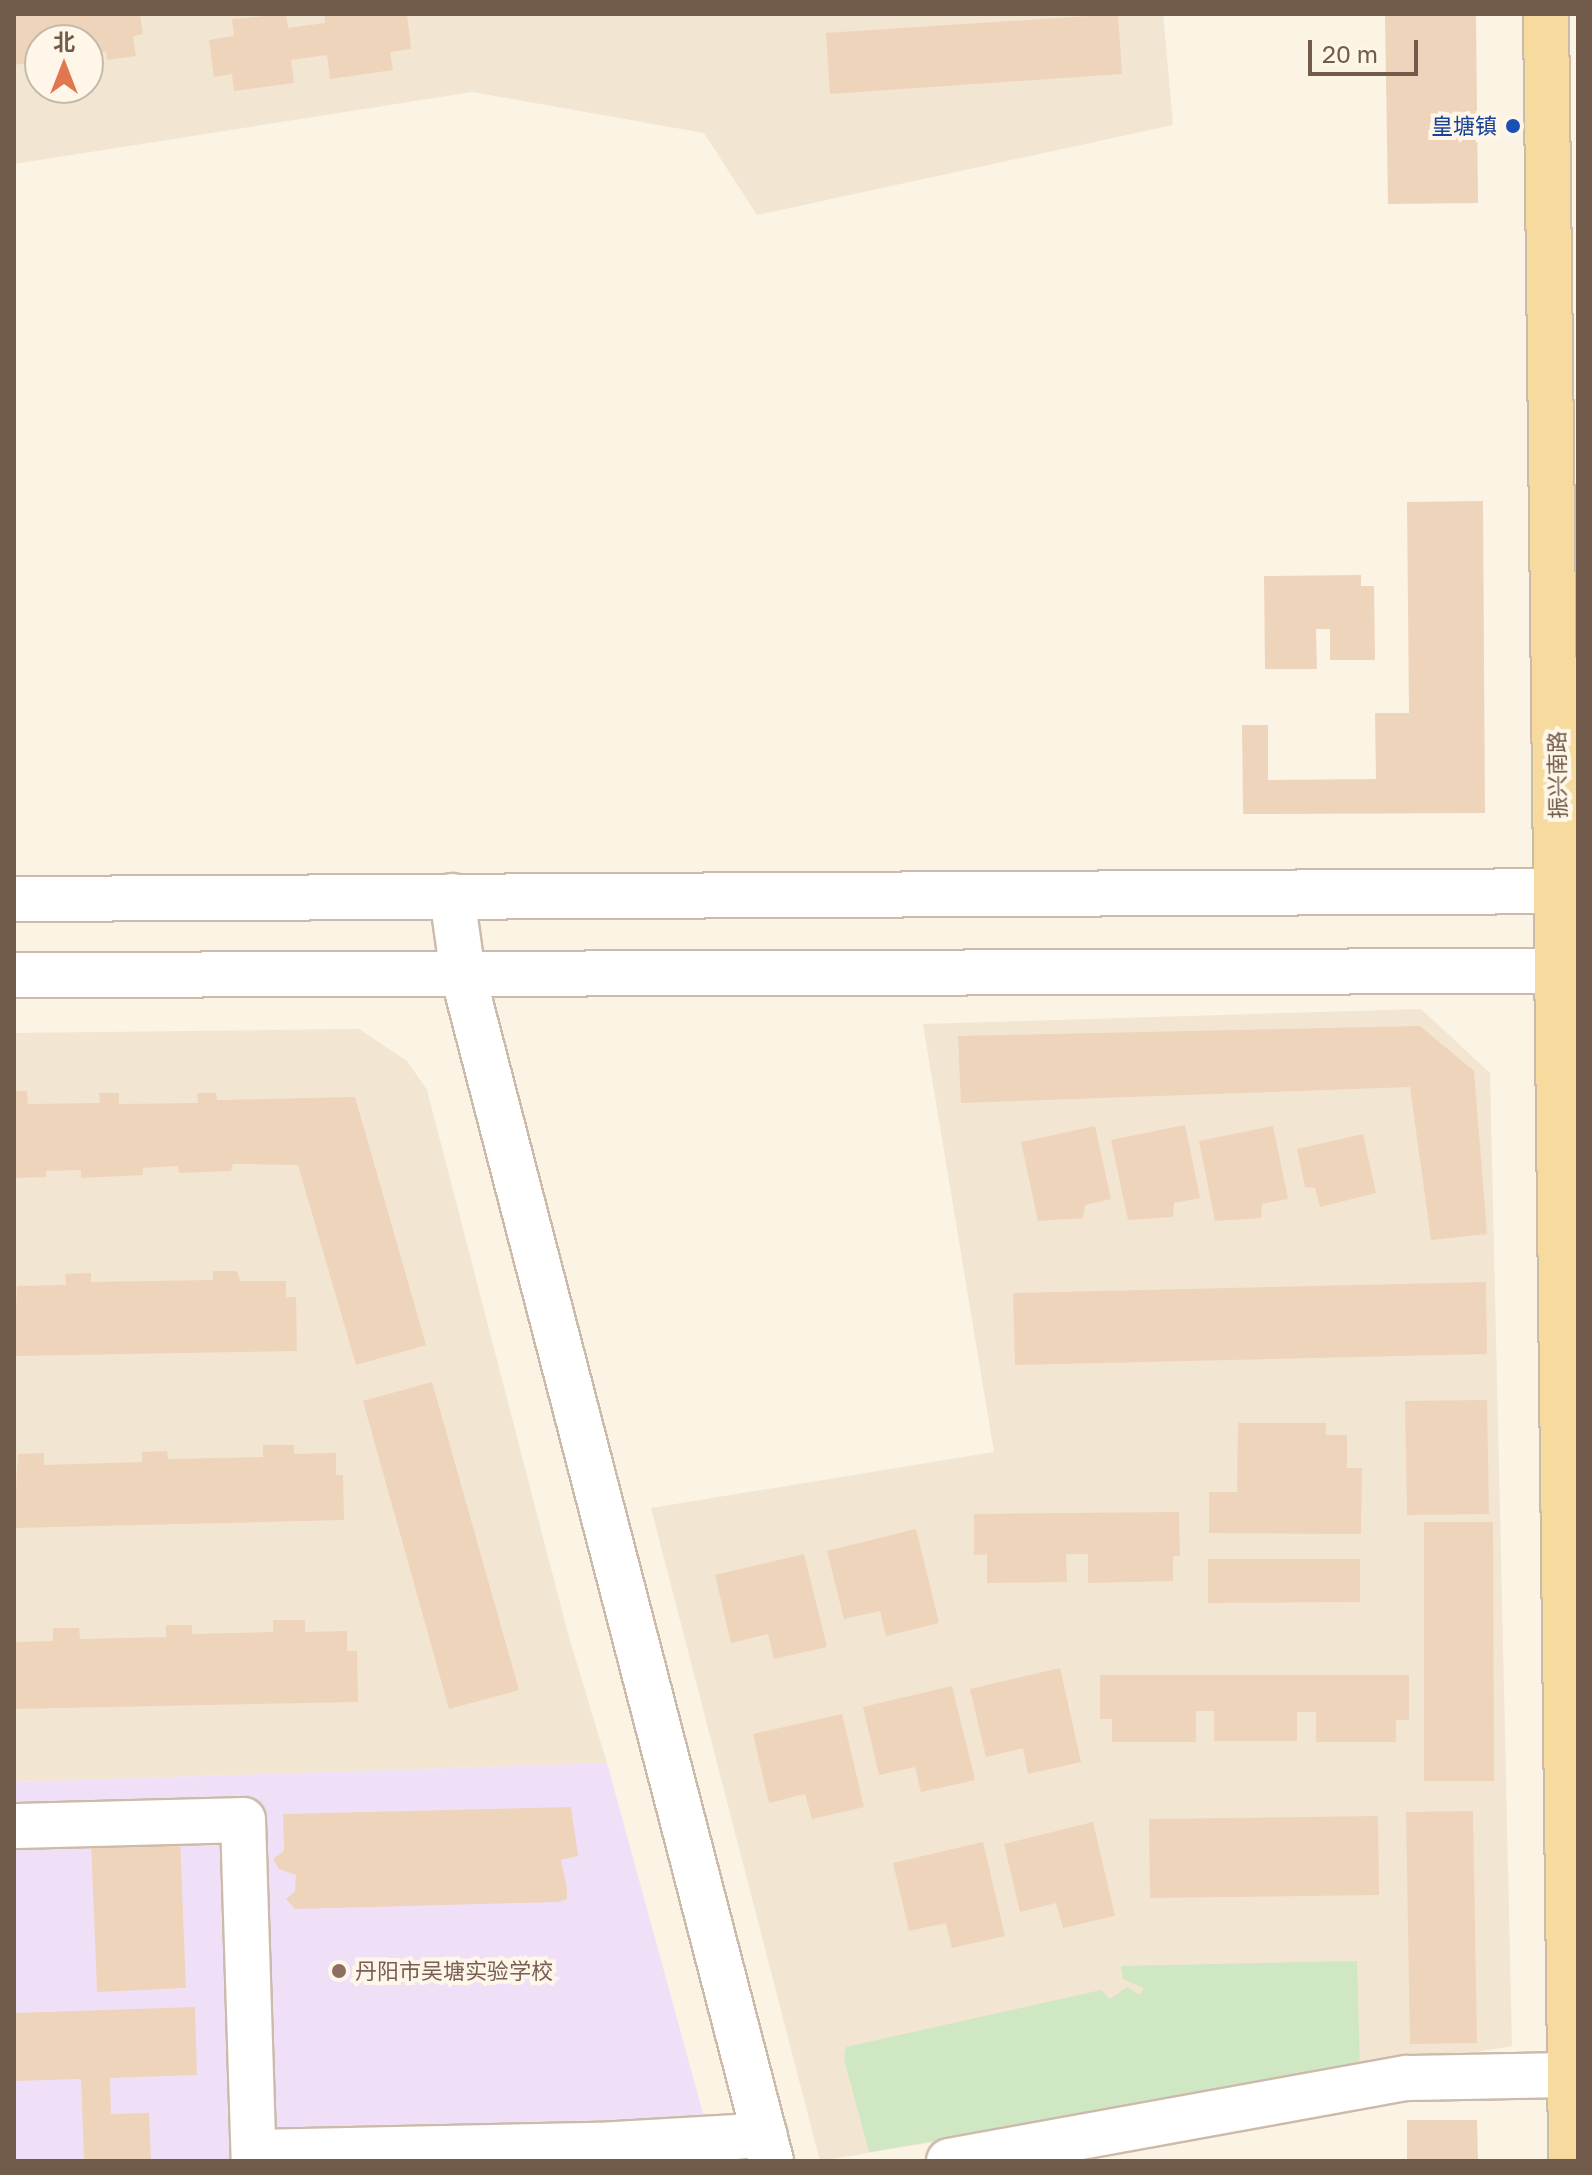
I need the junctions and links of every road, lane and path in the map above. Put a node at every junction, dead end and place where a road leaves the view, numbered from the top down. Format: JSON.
{"nodes":[{"id":1,"x":1546,"y":14,"type":"edge"},
{"id":2,"x":1569,"y":891,"type":"edge"},
{"id":3,"x":452,"y":896,"type":"junction"},
{"id":4,"x":14,"y":899,"type":"edge"},
{"id":5,"x":1569,"y":971,"type":"edge"},
{"id":6,"x":14,"y":975,"type":"edge"},
{"id":7,"x":463,"y":975,"type":"junction"},
{"id":8,"x":14,"y":1826,"type":"edge"},
{"id":9,"x":1570,"y":2075,"type":"junction"},
{"id":10,"x":768,"y":2148,"type":"edge"},
{"id":11,"x":670,"y":2150,"type":"edge"},
{"id":12,"x":254,"y":2157,"type":"edge"},
{"id":13,"x":949,"y":2161,"type":"edge"},
{"id":14,"x":1571,"y":2161,"type":"edge"}],
"edges":[{"from":1,"to":2,"type":"main road","name":"振兴南路"},
{"from":2,"to":3,"type":"street"},
{"from":2,"to":5,"type":"main road","name":"振兴南路"},
{"from":3,"to":4,"type":"street"},
{"from":3,"to":7,"type":"street"},
{"from":5,"to":7,"type":"street"},
{"from":5,"to":9,"type":"main road","name":"振兴南路"},
{"from":6,"to":7,"type":"street"},
{"from":7,"to":10,"type":"street"},
{"from":8,"to":12,"type":"street"},
{"from":9,"to":13,"type":"street"},
{"from":9,"to":14,"type":"main road","name":"振兴南路"},
{"from":10,"to":11,"type":"street"},
{"from":11,"to":12,"type":"street"}]}
